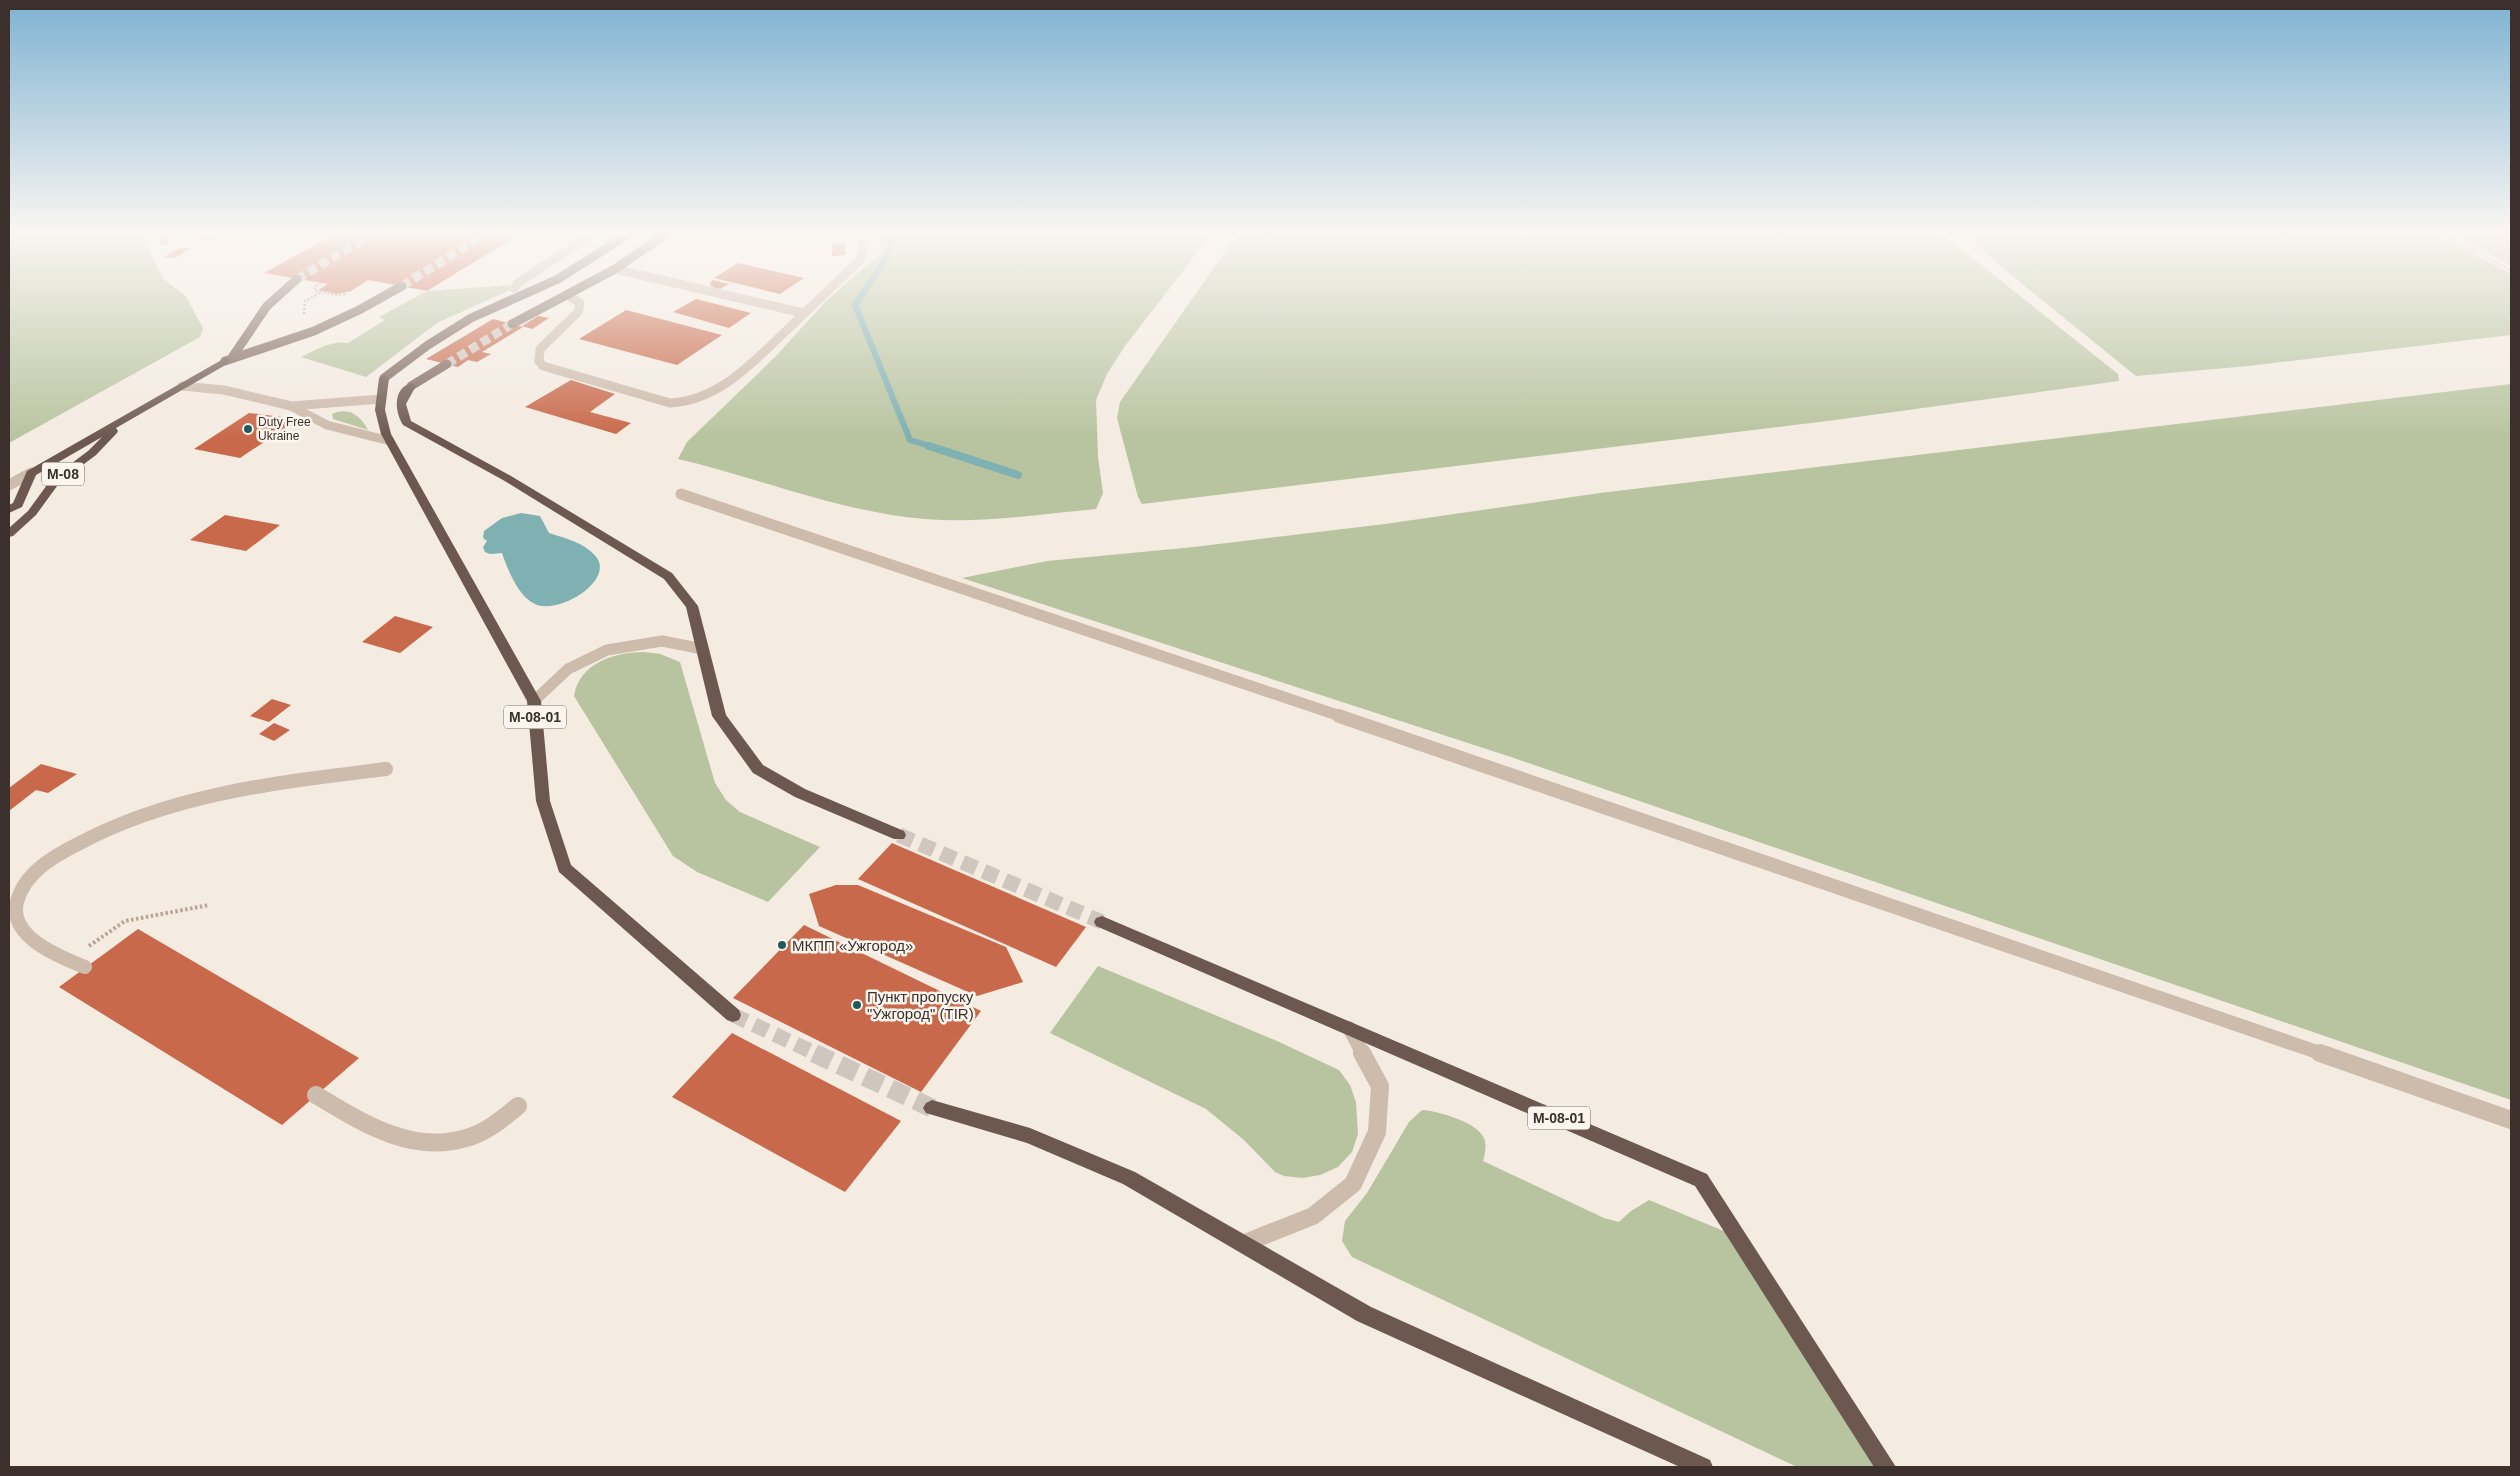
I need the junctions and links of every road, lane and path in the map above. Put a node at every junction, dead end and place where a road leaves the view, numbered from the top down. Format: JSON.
{"nodes":[{"id":1,"x":273,"y":301,"type":"edge"},
{"id":2,"x":377,"y":301,"type":"edge"},
{"id":3,"x":509,"y":301,"type":"edge"},
{"id":4,"x":556,"y":301,"type":"edge"},
{"id":5,"x":577,"y":301,"type":"edge"},
{"id":6,"x":751,"y":301,"type":"edge"},
{"id":7,"x":816,"y":301,"type":"edge"},
{"id":8,"x":803,"y":313,"type":"junction"},
{"id":9,"x":512,"y":324,"type":"tunnel mouth"},
{"id":10,"x":229,"y":358,"type":"junction"},
{"id":11,"x":447,"y":364,"type":"tunnel mouth"},
{"id":12,"x":384,"y":378,"type":"joint"},
{"id":13,"x":182,"y":386,"type":"junction"},
{"id":14,"x":411,"y":386,"type":"joint"},
{"id":15,"x":381,"y":399,"type":"junction"},
{"id":16,"x":291,"y":406,"type":"junction"},
{"id":17,"x":124,"y":419,"type":"junction"},
{"id":18,"x":390,"y":441,"type":"junction"},
{"id":19,"x":31,"y":472,"type":"junction"},
{"id":20,"x":9,"y":485,"type":"edge"},
{"id":21,"x":681,"y":494,"type":"dead end"},
{"id":22,"x":9,"y":510,"type":"edge"},
{"id":23,"x":9,"y":534,"type":"edge"},
{"id":24,"x":703,"y":649,"type":"junction"},
{"id":25,"x":534,"y":701,"type":"junction"},
{"id":26,"x":386,"y":769,"type":"dead end"},
{"id":27,"x":899,"y":835,"type":"tunnel mouth"},
{"id":28,"x":208,"y":905,"type":"dead end"},
{"id":29,"x":1102,"y":922,"type":"tunnel mouth"},
{"id":30,"x":69,"y":961,"type":"junction"},
{"id":31,"x":85,"y":967,"type":"dead end"},
{"id":32,"x":733,"y":1015,"type":"tunnel mouth"},
{"id":33,"x":1349,"y":1028,"type":"junction"},
{"id":34,"x":316,"y":1095,"type":"dead end"},
{"id":35,"x":518,"y":1106,"type":"dead end"},
{"id":36,"x":932,"y":1108,"type":"tunnel mouth"},
{"id":37,"x":2511,"y":1120,"type":"edge"},
{"id":38,"x":1245,"y":1243,"type":"junction"},
{"id":39,"x":1702,"y":1467,"type":"edge"},
{"id":40,"x":1886,"y":1467,"type":"edge"}],
"edges":[{"from":1,"to":10,"type":"main road"},
{"from":2,"to":10,"type":"main road"},
{"from":3,"to":12,"type":"main road"},
{"from":4,"to":9,"type":"main road"},
{"from":5,"to":8,"type":"street"},
{"from":6,"to":8,"type":"street"},
{"from":7,"to":8,"type":"street"},
{"from":10,"to":13,"type":"highway","number":"М-08"},
{"from":11,"to":14,"type":"main road"},
{"from":12,"to":15,"type":"highway","number":"М-08-01"},
{"from":13,"to":16,"type":"street"},
{"from":13,"to":17,"type":"highway","number":"М-08"},
{"from":14,"to":24,"type":"highway"},
{"from":15,"to":16,"type":"street"},
{"from":15,"to":18,"type":"highway","number":"М-08-01"},
{"from":16,"to":18,"type":"street"},
{"from":17,"to":19,"type":"highway","number":"М-08"},
{"from":17,"to":23,"type":"highway","number":"М-08"},
{"from":18,"to":25,"type":"highway","number":"М-08-01"},
{"from":19,"to":20,"type":"street"},
{"from":19,"to":22,"type":"highway","number":"М-08"},
{"from":21,"to":37,"type":"street"},
{"from":24,"to":25,"type":"street"},
{"from":24,"to":27,"type":"highway"},
{"from":25,"to":32,"type":"highway","number":"М-08-01"},
{"from":26,"to":30,"type":"street"},
{"from":28,"to":30,"type":"path"},
{"from":29,"to":33,"type":"highway","number":"М-08-01"},
{"from":30,"to":31,"type":"street"},
{"from":33,"to":38,"type":"street"},
{"from":33,"to":40,"type":"highway","number":"М-08-01"},
{"from":34,"to":35,"type":"street"},
{"from":36,"to":38,"type":"highway"},
{"from":38,"to":39,"type":"highway"}]}
